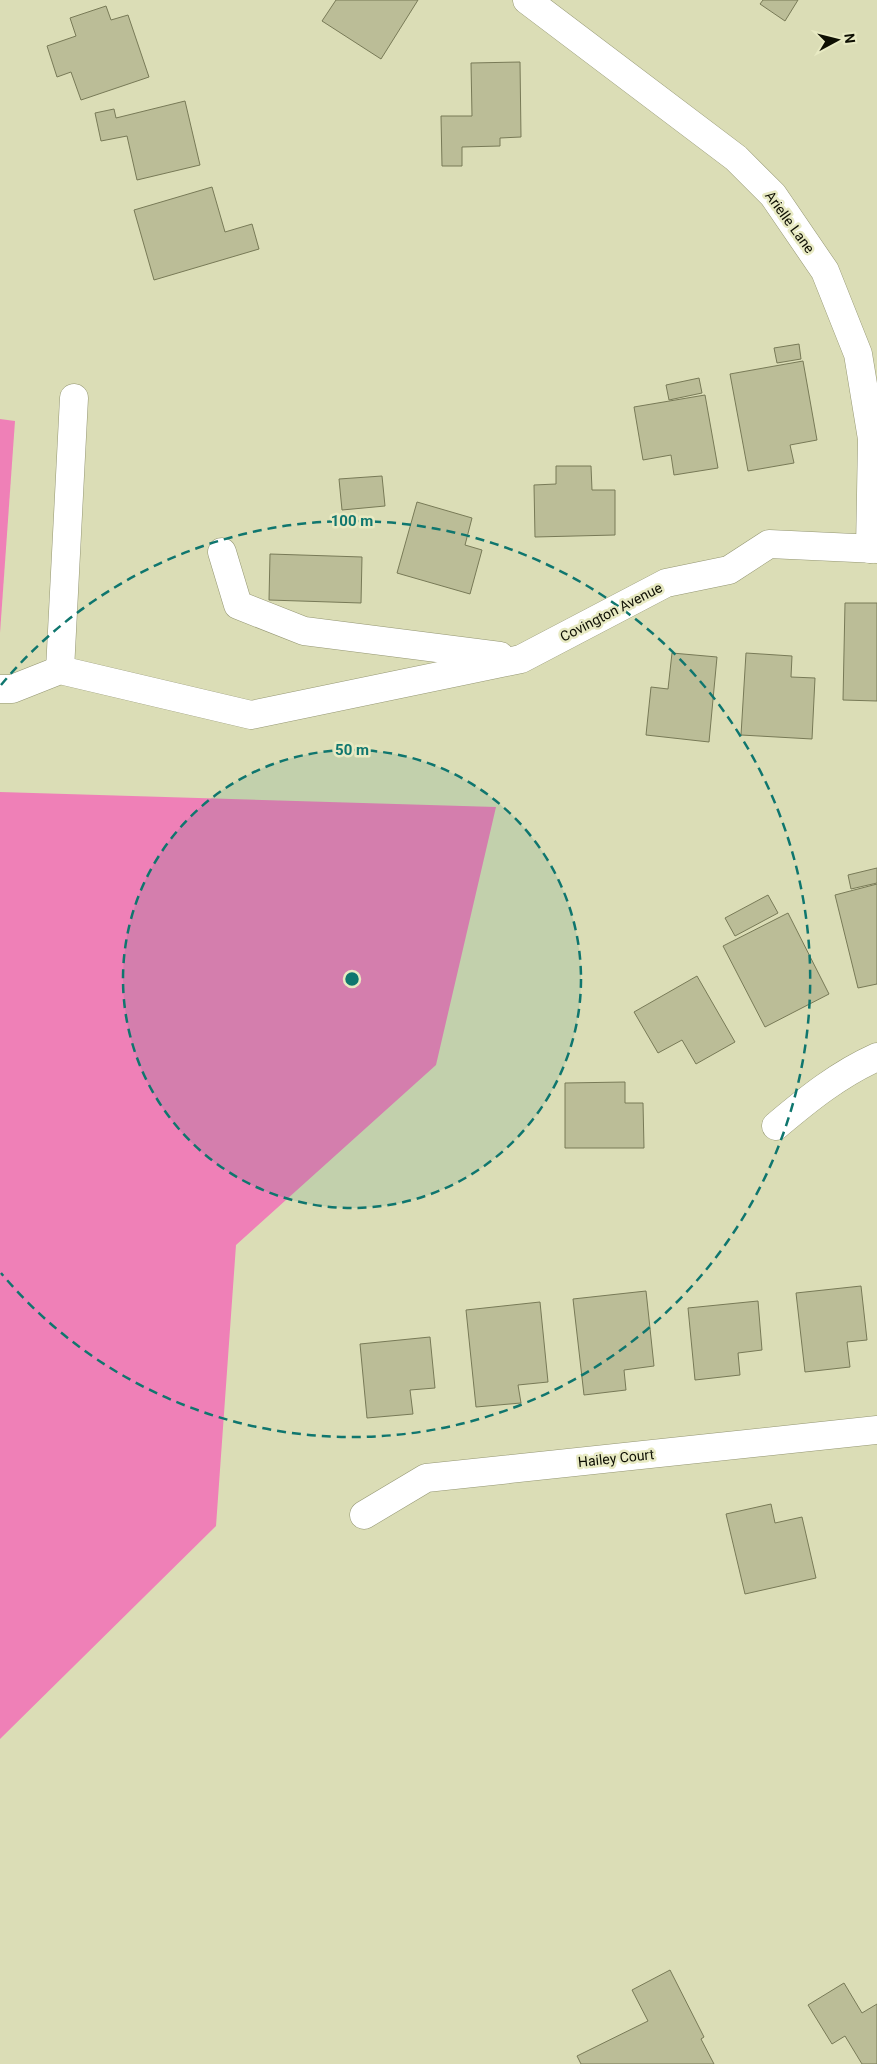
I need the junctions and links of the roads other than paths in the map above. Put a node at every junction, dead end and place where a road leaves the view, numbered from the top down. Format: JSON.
{"nodes":[{"id":1,"x":527,"y":0,"type":"edge"},
{"id":2,"x":74,"y":398,"type":"dead end"},
{"id":3,"x":874,"y":549,"type":"edge"},
{"id":4,"x":222,"y":552,"type":"dead end"},
{"id":5,"x":521,"y":659,"type":"junction"},
{"id":6,"x":60,"y":670,"type":"junction"},
{"id":7,"x":0,"y":689,"type":"edge"},
{"id":8,"x":877,"y":1057,"type":"edge"},
{"id":9,"x":776,"y":1126,"type":"dead end"},
{"id":10,"x":877,"y":1430,"type":"edge"},
{"id":11,"x":364,"y":1515,"type":"dead end"}],
"edges":[{"from":1,"to":3,"type":"street","name":"Arielle Lane"},
{"from":2,"to":6,"type":"street"},
{"from":3,"to":5,"type":"street","name":"Covington Avenue"},
{"from":4,"to":5,"type":"street"},
{"from":5,"to":6,"type":"street","name":"Covington Avenue"},
{"from":6,"to":7,"type":"street"},
{"from":8,"to":9,"type":"street"},
{"from":10,"to":11,"type":"street","name":"Hailey Court"}]}
